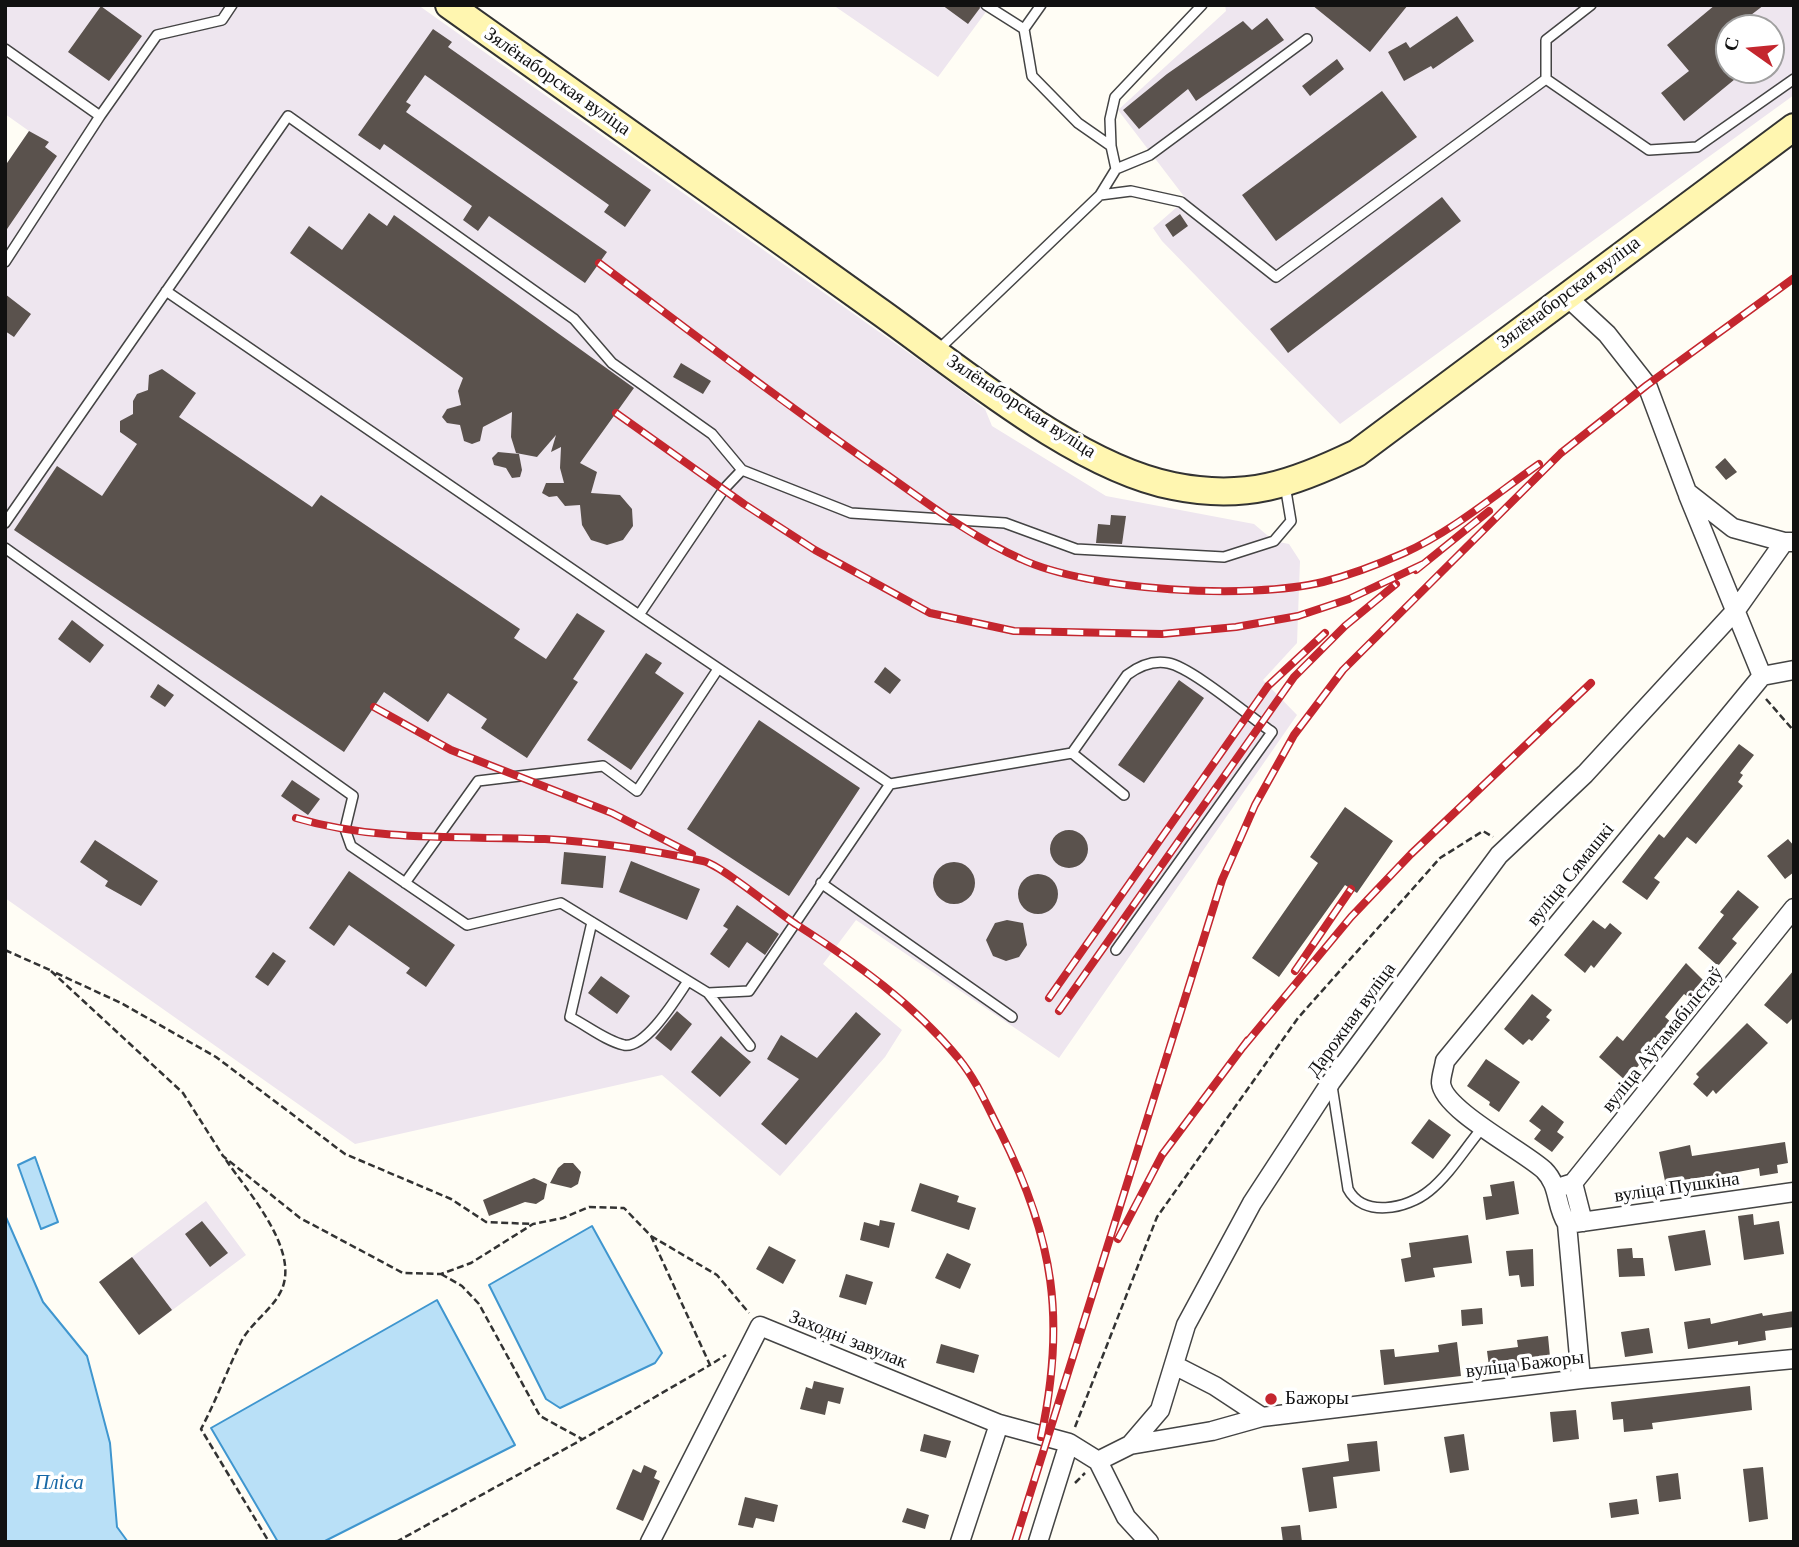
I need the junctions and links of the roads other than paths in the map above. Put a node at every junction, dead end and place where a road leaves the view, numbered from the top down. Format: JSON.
{"nodes":[{"id":1,"x":232,"y":5,"type":"edge"},
{"id":2,"x":449,"y":5,"type":"edge"},
{"id":3,"x":986,"y":5,"type":"edge"},
{"id":4,"x":1041,"y":5,"type":"edge"},
{"id":5,"x":1202,"y":5,"type":"edge"},
{"id":6,"x":1591,"y":5,"type":"edge"},
{"id":7,"x":1024,"y":29,"type":"junction"},
{"id":8,"x":1307,"y":39,"type":"dead end"},
{"id":9,"x":5,"y":49,"type":"edge"},
{"id":10,"x":1546,"y":79,"type":"junction"},
{"id":11,"x":1794,"y":79,"type":"edge"},
{"id":12,"x":100,"y":116,"type":"junction"},
{"id":13,"x":1794,"y":127,"type":"edge"},
{"id":14,"x":1111,"y":146,"type":"junction"},
{"id":15,"x":1116,"y":169,"type":"junction"},
{"id":16,"x":1100,"y":195,"type":"junction"},
{"id":17,"x":5,"y":262,"type":"edge"},
{"id":18,"x":166,"y":291,"type":"junction"},
{"id":19,"x":1565,"y":295,"type":"junction"},
{"id":20,"x":936,"y":351,"type":"junction"},
{"id":21,"x":742,"y":470,"type":"junction"},
{"id":22,"x":1285,"y":485,"type":"junction"},
{"id":23,"x":1687,"y":492,"type":"junction"},
{"id":24,"x":5,"y":523,"type":"edge"},
{"id":25,"x":1789,"y":542,"type":"edge"},
{"id":26,"x":5,"y":548,"type":"edge"},
{"id":27,"x":1736,"y":610,"type":"junction"},
{"id":28,"x":639,"y":615,"type":"junction"},
{"id":29,"x":718,"y":669,"type":"junction"},
{"id":30,"x":1794,"y":670,"type":"edge"},
{"id":31,"x":1762,"y":676,"type":"junction"},
{"id":32,"x":1072,"y":753,"type":"junction"},
{"id":33,"x":890,"y":784,"type":"junction"},
{"id":34,"x":1124,"y":795,"type":"dead end"},
{"id":35,"x":405,"y":883,"type":"junction"},
{"id":36,"x":821,"y":883,"type":"junction"},
{"id":37,"x":1794,"y":908,"type":"edge"},
{"id":38,"x":592,"y":922,"type":"junction"},
{"id":39,"x":1116,"y":950,"type":"dead end"},
{"id":40,"x":688,"y":981,"type":"junction"},
{"id":41,"x":708,"y":993,"type":"junction"},
{"id":42,"x":1012,"y":1017,"type":"dead end"},
{"id":43,"x":750,"y":1046,"type":"dead end"},
{"id":44,"x":1331,"y":1082,"type":"junction"},
{"id":45,"x":1483,"y":1127,"type":"junction"},
{"id":46,"x":1565,"y":1186,"type":"junction"},
{"id":47,"x":1794,"y":1192,"type":"edge"},
{"id":48,"x":1575,"y":1223,"type":"junction"},
{"id":49,"x":1794,"y":1359,"type":"edge"},
{"id":50,"x":1174,"y":1365,"type":"junction"},
{"id":51,"x":1581,"y":1379,"type":"junction"},
{"id":52,"x":1262,"y":1417,"type":"junction"},
{"id":53,"x":999,"y":1424,"type":"junction"},
{"id":54,"x":1069,"y":1443,"type":"junction"},
{"id":55,"x":1130,"y":1445,"type":"junction"},
{"id":56,"x":1098,"y":1461,"type":"junction"},
{"id":57,"x":650,"y":1542,"type":"edge"},
{"id":58,"x":960,"y":1542,"type":"edge"},
{"id":59,"x":1038,"y":1542,"type":"edge"},
{"id":60,"x":1149,"y":1542,"type":"edge"}],
"edges":[{"from":1,"to":12,"type":"lane"},
{"from":2,"to":20,"type":"main road","name":"Зялёнаборская вуліца"},
{"from":3,"to":7,"type":"lane"},
{"from":4,"to":7,"type":"lane"},
{"from":5,"to":14,"type":"lane"},
{"from":6,"to":10,"type":"lane"},
{"from":7,"to":14,"type":"lane"},
{"from":8,"to":15,"type":"lane"},
{"from":9,"to":12,"type":"lane"},
{"from":10,"to":11,"type":"lane"},
{"from":10,"to":16,"type":"lane"},
{"from":12,"to":17,"type":"lane"},
{"from":13,"to":19,"type":"main road","name":"Зялёнаборская вуліца"},
{"from":14,"to":15,"type":"lane"},
{"from":15,"to":16,"type":"lane"},
{"from":16,"to":20,"type":"lane"},
{"from":18,"to":21,"type":"lane"},
{"from":18,"to":24,"type":"lane"},
{"from":18,"to":28,"type":"lane"},
{"from":19,"to":22,"type":"main road","name":"Зялёнаборская вуліца"},
{"from":19,"to":23,"type":"street"},
{"from":20,"to":22,"type":"main road","name":"Зялёнаборская вуліца"},
{"from":21,"to":22,"type":"lane"},
{"from":21,"to":28,"type":"lane"},
{"from":23,"to":25,"type":"street"},
{"from":23,"to":27,"type":"street"},
{"from":25,"to":27,"type":"street","name":"Дарожная вуліца"},
{"from":26,"to":35,"type":"lane"},
{"from":27,"to":31,"type":"street"},
{"from":27,"to":44,"type":"street","name":"Дарожная вуліца"},
{"from":28,"to":29,"type":"lane"},
{"from":29,"to":33,"type":"lane"},
{"from":29,"to":35,"type":"lane"},
{"from":30,"to":31,"type":"street"},
{"from":31,"to":45,"type":"street","name":"вуліца Сямашкі"},
{"from":32,"to":33,"type":"lane"},
{"from":32,"to":34,"type":"lane"},
{"from":32,"to":39,"type":"lane"},
{"from":33,"to":36,"type":"lane"},
{"from":35,"to":38,"type":"lane"},
{"from":36,"to":41,"type":"lane"},
{"from":36,"to":42,"type":"lane"},
{"from":37,"to":46,"type":"street","name":"вуліца Аўтамабілістаў"},
{"from":38,"to":40,"type":"lane"},
{"from":38,"to":40,"type":"lane"},
{"from":40,"to":41,"type":"lane"},
{"from":41,"to":43,"type":"lane"},
{"from":44,"to":45,"type":"lane"},
{"from":44,"to":50,"type":"street","name":"Дарожная вуліца"},
{"from":45,"to":46,"type":"street","name":"вуліца Сямашкі"},
{"from":46,"to":48,"type":"street"},
{"from":47,"to":48,"type":"street","name":"вуліца Пушкіна"},
{"from":48,"to":51,"type":"street"},
{"from":49,"to":51,"type":"street","name":"вуліца Бажоры"},
{"from":50,"to":52,"type":"street"},
{"from":50,"to":55,"type":"street","name":"Дарожная вуліца"},
{"from":51,"to":52,"type":"street","name":"вуліца Бажоры"},
{"from":52,"to":55,"type":"street","name":"вуліца Бажоры"},
{"from":53,"to":54,"type":"street","name":"Заходні завулак"},
{"from":53,"to":57,"type":"street","name":"Заходні завулак"},
{"from":53,"to":58,"type":"street"},
{"from":54,"to":56,"type":"street"},
{"from":54,"to":59,"type":"street"},
{"from":55,"to":56,"type":"street","name":"Дарожная вуліца"},
{"from":56,"to":60,"type":"street"}]}
